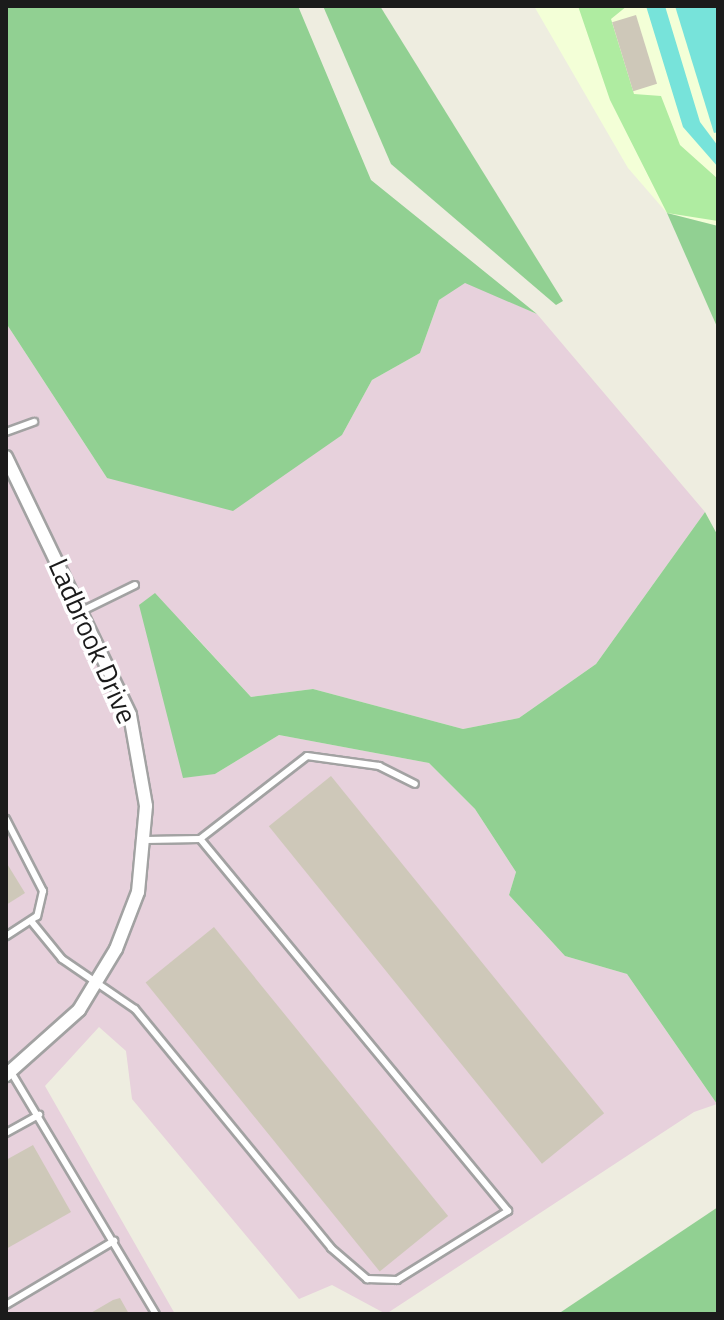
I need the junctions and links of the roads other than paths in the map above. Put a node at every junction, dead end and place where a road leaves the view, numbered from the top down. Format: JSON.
{"nodes":[{"id":1,"x":34,"y":422,"type":"dead end"},
{"id":2,"x":6,"y":432,"type":"edge"},
{"id":3,"x":6,"y":457,"type":"edge"},
{"id":4,"x":135,"y":585,"type":"dead end"},
{"id":5,"x":82,"y":611,"type":"junction"},
{"id":6,"x":415,"y":784,"type":"dead end"},
{"id":7,"x":6,"y":819,"type":"edge"},
{"id":8,"x":200,"y":839,"type":"junction"},
{"id":9,"x":146,"y":840,"type":"junction"},
{"id":10,"x":31,"y":921,"type":"junction"},
{"id":11,"x":6,"y":936,"type":"edge"},
{"id":12,"x":99,"y":982,"type":"junction"},
{"id":13,"x":8,"y":1073,"type":"edge"},
{"id":14,"x":39,"y":1115,"type":"junction"},
{"id":15,"x":6,"y":1133,"type":"edge"},
{"id":16,"x":114,"y":1241,"type":"junction"},
{"id":17,"x":6,"y":1305,"type":"edge"},
{"id":18,"x":156,"y":1314,"type":"edge"}],
"edges":[{"from":1,"to":2,"type":"lane"},
{"from":3,"to":5,"type":"street","name":"Ladbrook Drive"},
{"from":4,"to":5,"type":"lane"},
{"from":5,"to":9,"type":"street","name":"Ladbrook Drive"},
{"from":6,"to":8,"type":"lane"},
{"from":7,"to":10,"type":"lane"},
{"from":8,"to":9,"type":"lane"},
{"from":8,"to":12,"type":"lane"},
{"from":9,"to":12,"type":"street","name":"Ladbrook Drive"},
{"from":10,"to":11,"type":"lane"},
{"from":10,"to":12,"type":"lane"},
{"from":12,"to":13,"type":"street","name":"Ladbrook Drive"},
{"from":13,"to":14,"type":"lane"},
{"from":14,"to":15,"type":"lane"},
{"from":14,"to":16,"type":"lane"},
{"from":16,"to":17,"type":"lane"},
{"from":16,"to":18,"type":"lane"}]}
